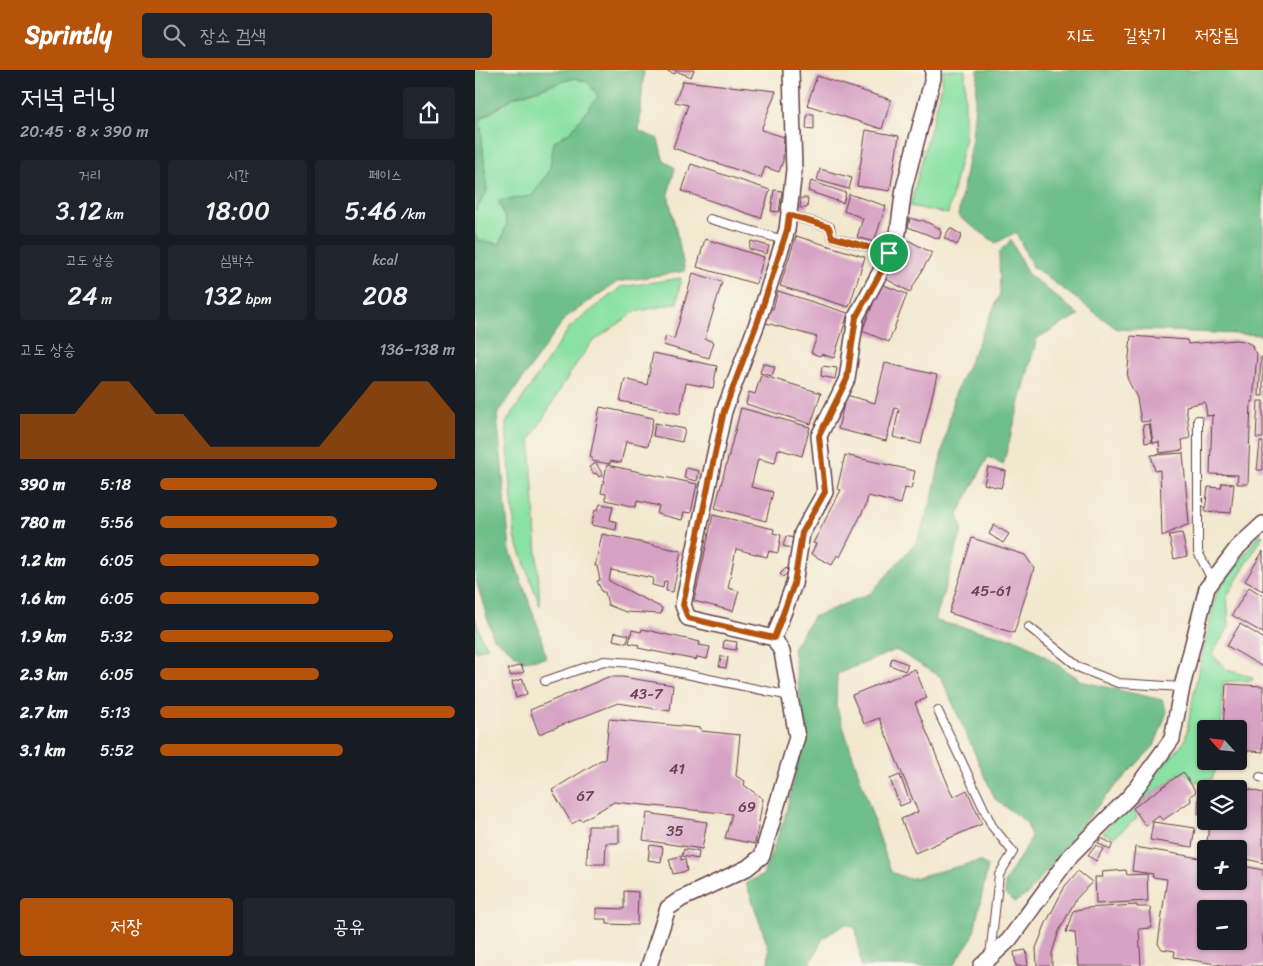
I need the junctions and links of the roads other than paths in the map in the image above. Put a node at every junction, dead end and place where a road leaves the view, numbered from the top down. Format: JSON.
{"nodes":[{"id":1,"x":791,"y":70,"type":"edge"},
{"id":2,"x":933,"y":70,"type":"edge"},
{"id":3,"x":789,"y":215,"type":"junction"},
{"id":4,"x":710,"y":219,"type":"dead end"},
{"id":5,"x":783,"y":240,"type":"junction"},
{"id":6,"x":889,"y":253,"type":"junction"},
{"id":7,"x":1198,"y":420,"type":"dead end"},
{"id":8,"x":1263,"y":524,"type":"edge"},
{"id":9,"x":1212,"y":580,"type":"junction"},
{"id":10,"x":1029,"y":626,"type":"dead end"},
{"id":11,"x":774,"y":638,"type":"junction"},
{"id":12,"x":545,"y":681,"type":"dead end"},
{"id":13,"x":1182,"y":686,"type":"junction"},
{"id":14,"x":790,"y":696,"type":"junction"},
{"id":15,"x":938,"y":711,"type":"dead end"},
{"id":16,"x":985,"y":962,"type":"edge"},
{"id":17,"x":649,"y":966,"type":"edge"}],
"edges":[{"from":1,"to":3,"type":"street"},
{"from":2,"to":6,"type":"street"},
{"from":3,"to":5,"type":"street"},
{"from":3,"to":6,"type":"lane"},
{"from":4,"to":5,"type":"lane"},
{"from":5,"to":11,"type":"street"},
{"from":6,"to":11,"type":"street"},
{"from":7,"to":9,"type":"lane"},
{"from":8,"to":9,"type":"street"},
{"from":9,"to":13,"type":"street"},
{"from":10,"to":13,"type":"lane"},
{"from":11,"to":14,"type":"street"},
{"from":12,"to":14,"type":"lane"},
{"from":13,"to":16,"type":"street"},
{"from":14,"to":17,"type":"street"},
{"from":15,"to":16,"type":"lane"}]}
